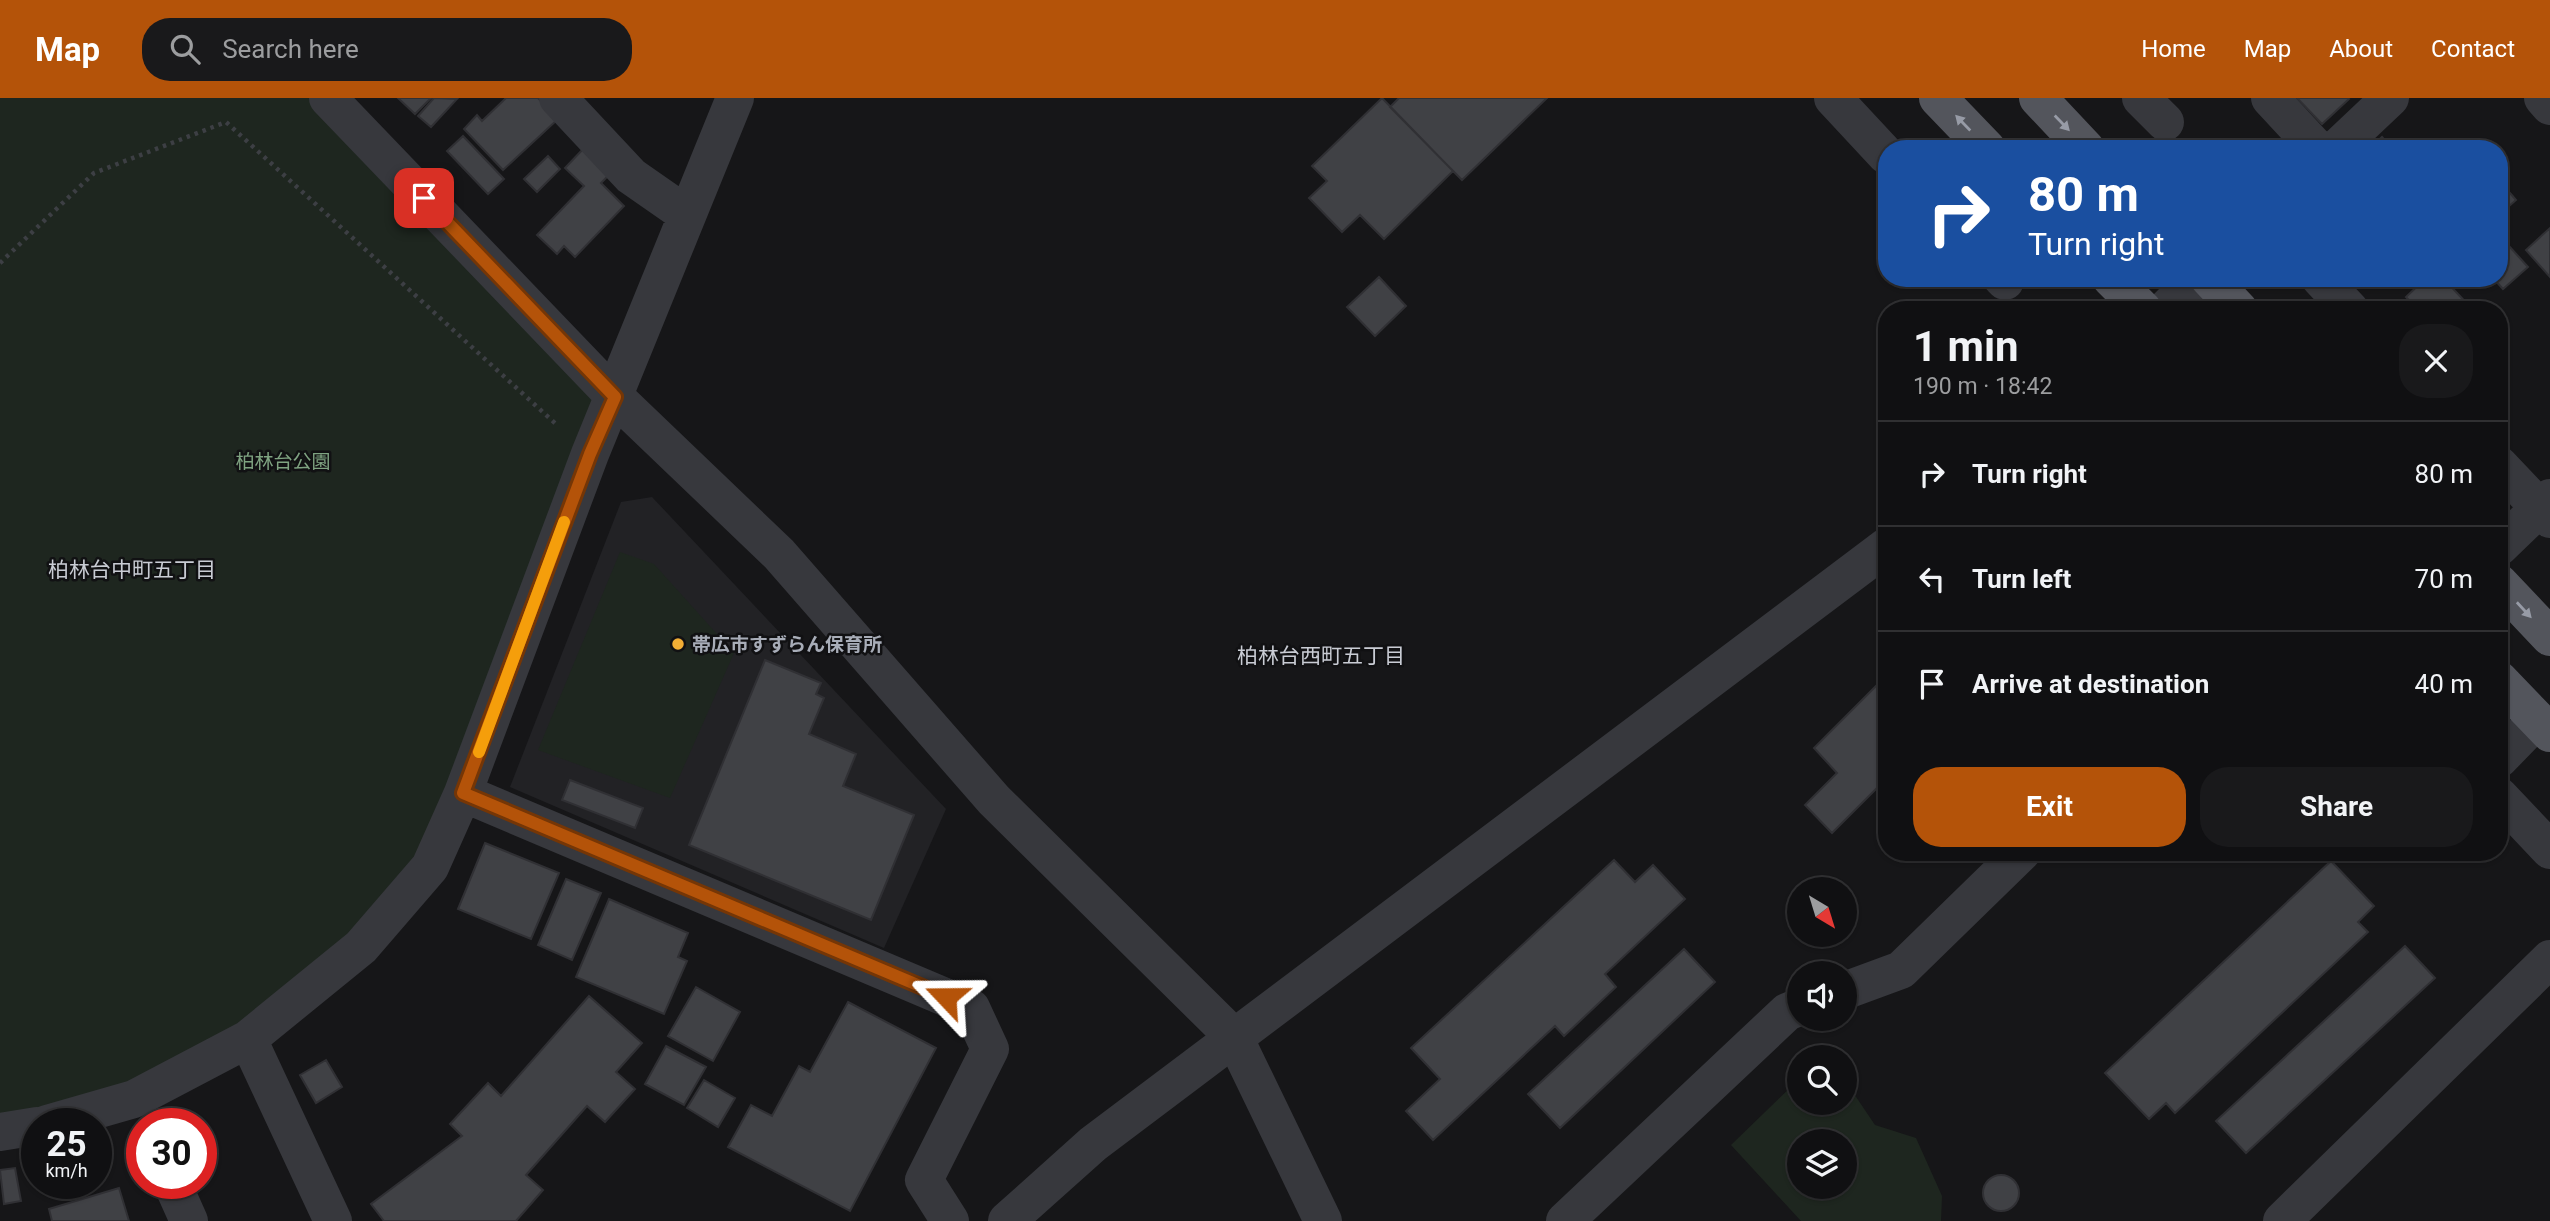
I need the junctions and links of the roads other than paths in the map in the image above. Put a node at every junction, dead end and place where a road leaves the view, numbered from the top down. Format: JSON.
{"nodes":[{"id":1,"x":328,"y":98,"type":"edge"},
{"id":2,"x":558,"y":98,"type":"edge"},
{"id":3,"x":735,"y":98,"type":"edge"},
{"id":4,"x":1833,"y":98,"type":"edge"},
{"id":5,"x":1938,"y":98,"type":"edge"},
{"id":6,"x":2038,"y":98,"type":"edge"},
{"id":7,"x":2270,"y":98,"type":"edge"},
{"id":8,"x":2390,"y":98,"type":"edge"},
{"id":9,"x":2543,"y":98,"type":"edge"},
{"id":10,"x":2550,"y":106,"type":"edge"},
{"id":11,"x":1978,"y":140,"type":"edge"},
{"id":12,"x":2078,"y":140,"type":"edge"},
{"id":13,"x":2309,"y":140,"type":"edge"},
{"id":14,"x":2346,"y":140,"type":"edge"},
{"id":15,"x":1878,"y":146,"type":"edge"},
{"id":16,"x":687,"y":215,"type":"junction"},
{"id":17,"x":2120,"y":287,"type":"edge"},
{"id":18,"x":2188,"y":287,"type":"edge"},
{"id":19,"x":2217,"y":287,"type":"edge"},
{"id":20,"x":2328,"y":287,"type":"edge"},
{"id":21,"x":2134,"y":301,"type":"edge"},
{"id":22,"x":2174,"y":301,"type":"edge"},
{"id":23,"x":2231,"y":301,"type":"edge"},
{"id":24,"x":2342,"y":301,"type":"edge"},
{"id":25,"x":615,"y":397,"type":"junction"},
{"id":26,"x":2508,"y":473,"type":"edge"},
{"id":27,"x":2547,"y":509,"type":"edge"},
{"id":28,"x":2508,"y":540,"type":"edge"},
{"id":29,"x":1878,"y":553,"type":"edge"},
{"id":30,"x":2508,"y":593,"type":"edge"},
{"id":31,"x":2550,"y":637,"type":"edge"},
{"id":32,"x":2508,"y":689,"type":"edge"},
{"id":33,"x":2544,"y":726,"type":"edge"},
{"id":34,"x":2508,"y":752,"type":"edge"},
{"id":35,"x":463,"y":793,"type":"junction"},
{"id":36,"x":2508,"y":806,"type":"edge"},
{"id":37,"x":2550,"y":850,"type":"edge"},
{"id":38,"x":2013,"y":861,"type":"edge"},
{"id":39,"x":2550,"y":959,"type":"edge"},
{"id":40,"x":1857,"y":986,"type":"edge"},
{"id":41,"x":1787,"y":1012,"type":"edge"},
{"id":42,"x":1234,"y":1037,"type":"junction"},
{"id":43,"x":248,"y":1039,"type":"junction"},
{"id":44,"x":144,"y":1108,"type":"edge"},
{"id":45,"x":21,"y":1129,"type":"edge"},
{"id":46,"x":0,"y":1132,"type":"edge"},
{"id":47,"x":179,"y":1199,"type":"edge"},
{"id":48,"x":189,"y":1221,"type":"edge"},
{"id":49,"x":333,"y":1221,"type":"edge"},
{"id":50,"x":950,"y":1221,"type":"edge"},
{"id":51,"x":1007,"y":1221,"type":"edge"},
{"id":52,"x":1323,"y":1221,"type":"edge"},
{"id":53,"x":1565,"y":1221,"type":"edge"},
{"id":54,"x":2282,"y":1221,"type":"edge"}],
"edges":[{"from":1,"to":25,"type":"street"},
{"from":2,"to":16,"type":"street"},
{"from":3,"to":16,"type":"street"},
{"from":4,"to":15,"type":"street"},
{"from":11,"to":5,"type":"main road","one_way":true},
{"from":6,"to":12,"type":"main road","one_way":true},
{"from":7,"to":13,"type":"street"},
{"from":8,"to":14,"type":"street"},
{"from":9,"to":10,"type":"street"},
{"from":16,"to":25,"type":"street"},
{"from":17,"to":21,"type":"main road"},
{"from":18,"to":22,"type":"street"},
{"from":19,"to":23,"type":"main road"},
{"from":20,"to":24,"type":"street"},
{"from":25,"to":35,"type":"street"},
{"from":25,"to":42,"type":"street"},
{"from":26,"to":27,"type":"street"},
{"from":27,"to":28,"type":"street"},
{"from":29,"to":42,"type":"street"},
{"from":30,"to":31,"type":"main road","one_way":true},
{"from":32,"to":33,"type":"main road"},
{"from":33,"to":34,"type":"street"},
{"from":35,"to":43,"type":"street"},
{"from":35,"to":50,"type":"street"},
{"from":36,"to":37,"type":"street"},
{"from":38,"to":40,"type":"street"},
{"from":39,"to":54,"type":"street"},
{"from":41,"to":53,"type":"street"},
{"from":42,"to":51,"type":"street"},
{"from":42,"to":52,"type":"street"},
{"from":43,"to":44,"type":"street"},
{"from":43,"to":49,"type":"street"},
{"from":45,"to":46,"type":"street"},
{"from":47,"to":48,"type":"street"}]}
